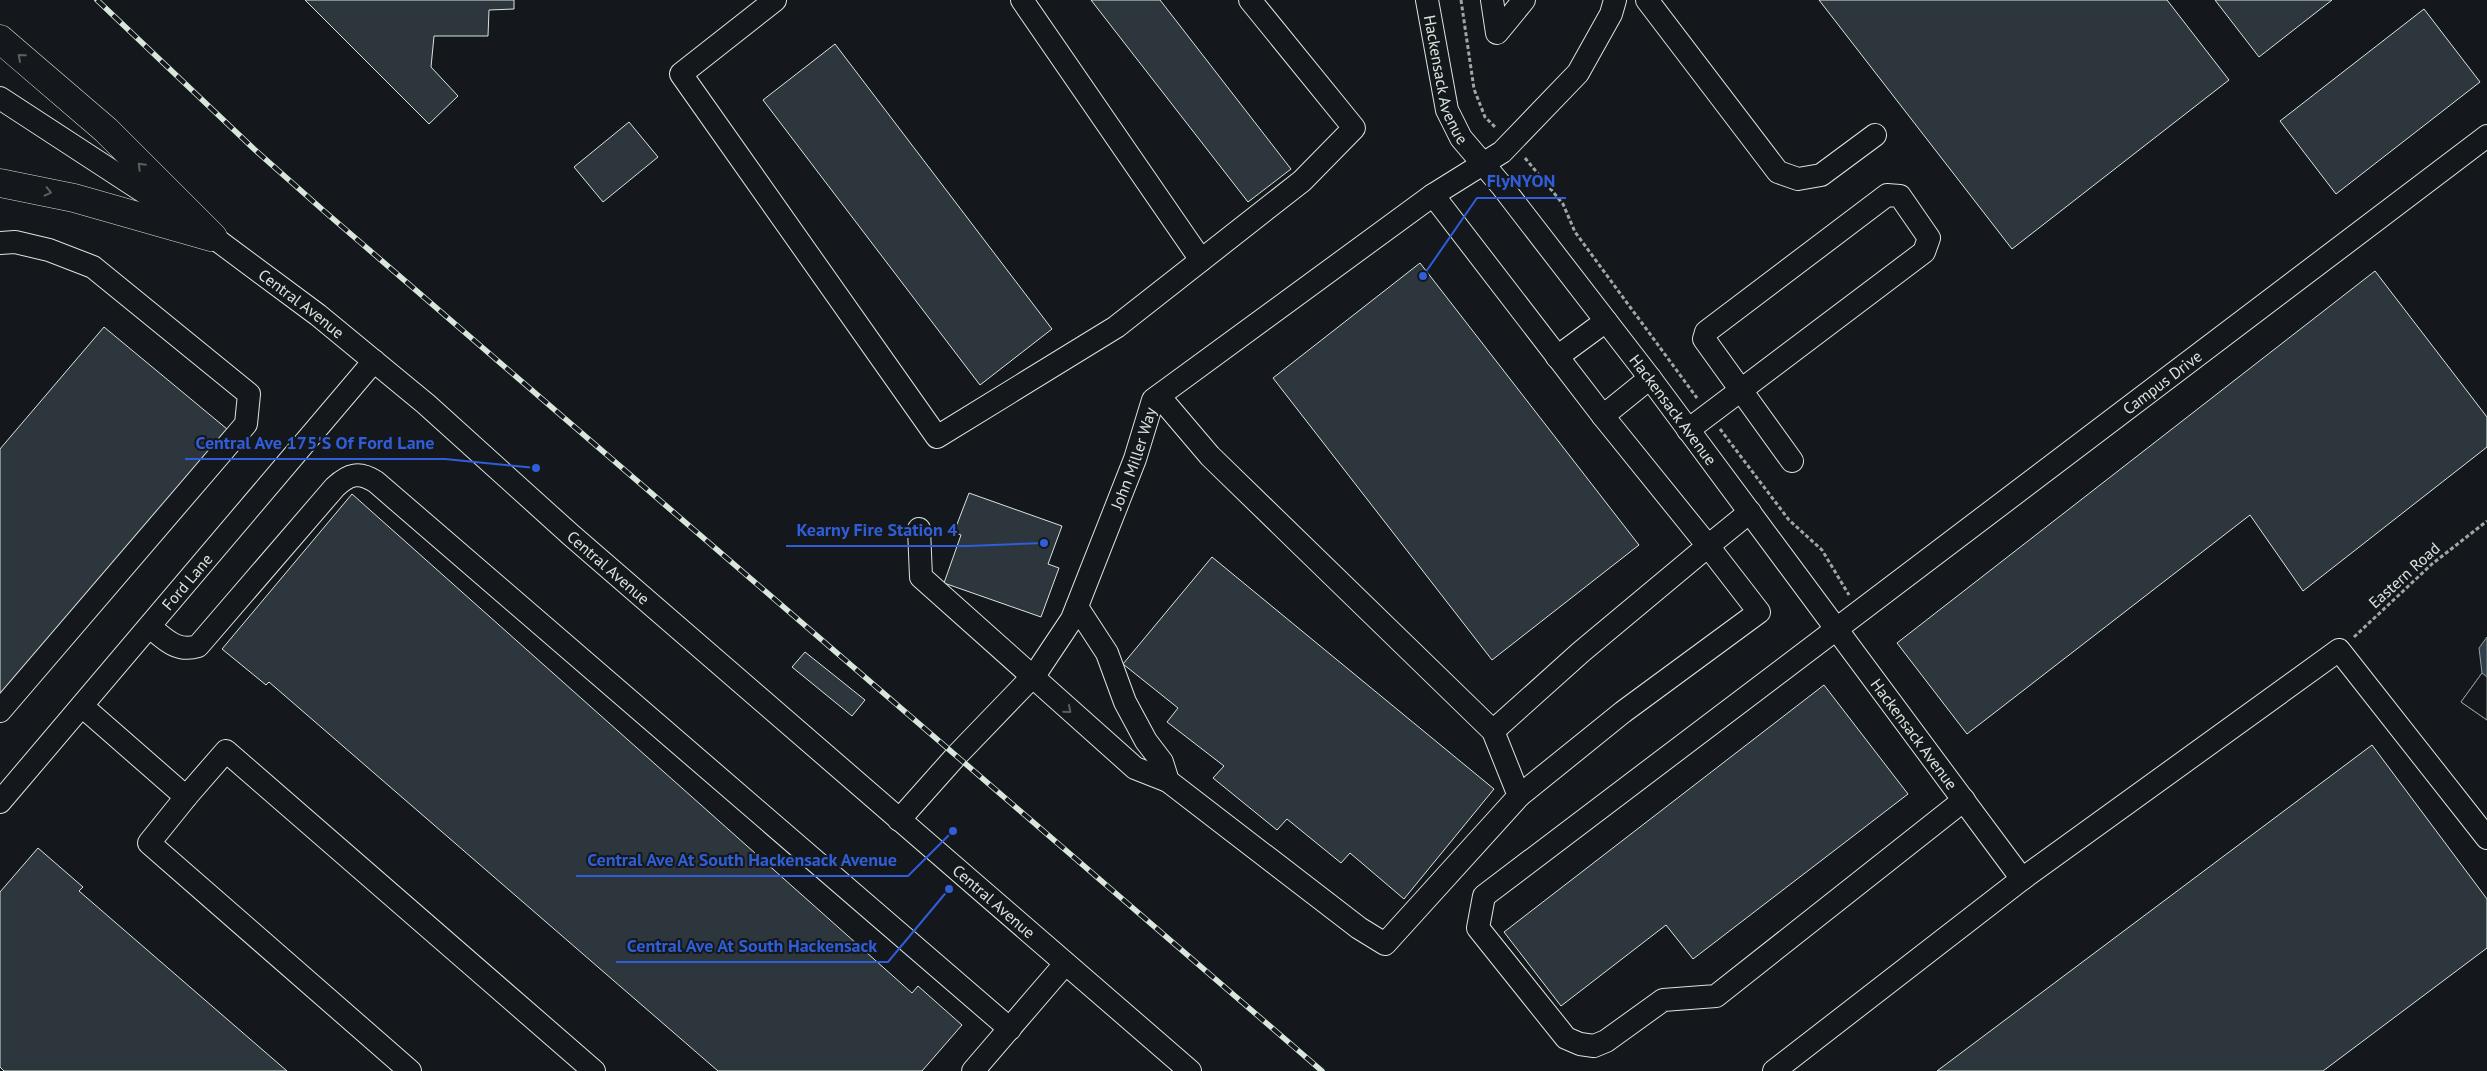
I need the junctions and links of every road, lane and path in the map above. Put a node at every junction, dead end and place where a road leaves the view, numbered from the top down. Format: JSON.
{"nodes":[{"id":1,"x":775,"y":0,"type":"edge"},
{"id":2,"x":1022,"y":0,"type":"edge"},
{"id":3,"x":1250,"y":0,"type":"edge"},
{"id":4,"x":1427,"y":0,"type":"edge"},
{"id":5,"x":1461,"y":0,"type":"edge"},
{"id":6,"x":1492,"y":0,"type":"edge"},
{"id":7,"x":1524,"y":0,"type":"edge"},
{"id":8,"x":1615,"y":0,"type":"edge"},
{"id":9,"x":1647,"y":0,"type":"edge"},
{"id":10,"x":0,"y":39,"type":"edge"},
{"id":11,"x":0,"y":98,"type":"edge"},
{"id":12,"x":1494,"y":126,"type":"dead end"},
{"id":13,"x":1875,"y":134,"type":"dead end"},
{"id":14,"x":2487,"y":136,"type":"edge"},
{"id":15,"x":1482,"y":164,"type":"junction"},
{"id":16,"x":1532,"y":166,"type":"dead end"},
{"id":17,"x":0,"y":183,"type":"edge"},
{"id":18,"x":1433,"y":195,"type":"junction"},
{"id":19,"x":213,"y":237,"type":"junction"},
{"id":20,"x":0,"y":243,"type":"edge"},
{"id":21,"x":1201,"y":260,"type":"junction"},
{"id":22,"x":1606,"y":321,"type":"junction"},
{"id":23,"x":1557,"y":357,"type":"junction"},
{"id":24,"x":374,"y":361,"type":"junction"},
{"id":25,"x":1650,"y":378,"type":"junction"},
{"id":26,"x":1740,"y":391,"type":"junction"},
{"id":27,"x":1159,"y":396,"type":"junction"},
{"id":28,"x":1709,"y":414,"type":"junction"},
{"id":29,"x":1602,"y":416,"type":"junction"},
{"id":30,"x":1688,"y":430,"type":"junction"},
{"id":31,"x":1792,"y":461,"type":"dead end"},
{"id":32,"x":1750,"y":512,"type":"junction"},
{"id":33,"x":2487,"y":521,"type":"edge"},
{"id":34,"x":919,"y":529,"type":"dead end"},
{"id":35,"x":1708,"y":546,"type":"junction"},
{"id":36,"x":1077,"y":607,"type":"junction"},
{"id":37,"x":1858,"y":610,"type":"junction"},
{"id":38,"x":150,"y":627,"type":"junction"},
{"id":39,"x":1837,"y":627,"type":"junction"},
{"id":40,"x":2339,"y":650,"type":"junction"},
{"id":41,"x":1032,"y":678,"type":"junction"},
{"id":42,"x":82,"y":706,"type":"junction"},
{"id":43,"x":0,"y":711,"type":"edge"},
{"id":44,"x":1493,"y":731,"type":"junction"},
{"id":45,"x":1168,"y":781,"type":"junction"},
{"id":46,"x":1519,"y":796,"type":"junction"},
{"id":47,"x":186,"y":797,"type":"junction"},
{"id":48,"x":1964,"y":800,"type":"junction"},
{"id":49,"x":0,"y":802,"type":"edge"},
{"id":50,"x":899,"y":820,"type":"junction"},
{"id":51,"x":2487,"y":838,"type":"edge"},
{"id":52,"x":2022,"y":879,"type":"junction"},
{"id":53,"x":1065,"y":964,"type":"junction"},
{"id":54,"x":1010,"y":1029,"type":"junction"},
{"id":55,"x":410,"y":1071,"type":"edge"},
{"id":56,"x":594,"y":1071,"type":"edge"},
{"id":57,"x":973,"y":1071,"type":"edge"},
{"id":58,"x":1190,"y":1071,"type":"edge"},
{"id":59,"x":1774,"y":1071,"type":"edge"}],
"edges":[{"from":1,"to":21,"type":"street"},
{"from":2,"to":21,"type":"street"},
{"from":3,"to":21,"type":"street"},
{"from":4,"to":15,"type":"street","name":"Hackensack Avenue"},
{"from":5,"to":12,"type":"path"},
{"from":6,"to":7,"type":"street"},
{"from":8,"to":15,"type":"street","name":"John Miller Way"},
{"from":9,"to":13,"type":"street"},
{"from":19,"to":10,"type":"highway","one_way":true},
{"from":11,"to":19,"type":"street","name":"Central Avenue"},
{"from":14,"to":37,"type":"street","name":"Campus Drive"},
{"from":15,"to":18,"type":"street","name":"John Miller Way"},
{"from":15,"to":22,"type":"street","name":"Hackensack Avenue"},
{"from":16,"to":28,"type":"path"},
{"from":17,"to":19,"type":"highway","one_way":true},
{"from":18,"to":23,"type":"street"},
{"from":18,"to":27,"type":"street","name":"John Miller Way"},
{"from":19,"to":24,"type":"street","name":"Central Avenue"},
{"from":20,"to":43,"type":"street"},
{"from":22,"to":23,"type":"street"},
{"from":22,"to":25,"type":"street","name":"Hackensack Avenue"},
{"from":23,"to":29,"type":"street"},
{"from":24,"to":38,"type":"street","name":"Ford Lane"},
{"from":24,"to":50,"type":"street","name":"Central Avenue"},
{"from":25,"to":29,"type":"street"},
{"from":25,"to":30,"type":"street","name":"Hackensack Avenue"},
{"from":26,"to":26,"type":"street"},
{"from":26,"to":28,"type":"street"},
{"from":26,"to":31,"type":"street"},
{"from":27,"to":36,"type":"street","name":"John Miller Way"},
{"from":27,"to":44,"type":"street"},
{"from":28,"to":30,"type":"street"},
{"from":28,"to":37,"type":"path"},
{"from":29,"to":35,"type":"street"},
{"from":30,"to":32,"type":"street","name":"Hackensack Avenue"},
{"from":32,"to":35,"type":"street"},
{"from":32,"to":39,"type":"street","name":"Hackensack Avenue"},
{"from":33,"to":40,"type":"path","name":"Eastern Road"},
{"from":34,"to":41,"type":"street"},
{"from":35,"to":44,"type":"street"},
{"from":35,"to":46,"type":"street"},
{"from":36,"to":41,"type":"street","name":"John Miller Way"},
{"from":36,"to":45,"type":"street"},
{"from":37,"to":39,"type":"street","name":"Campus Drive"},
{"from":38,"to":42,"type":"street","name":"Ford Lane"},
{"from":38,"to":54,"type":"street"},
{"from":39,"to":48,"type":"street","name":"Hackensack Avenue"},
{"from":39,"to":48,"type":"street","name":"Campus Drive"},
{"from":40,"to":51,"type":"street"},
{"from":40,"to":52,"type":"street"},
{"from":41,"to":45,"type":"street","one_way":true},
{"from":41,"to":50,"type":"street","name":"John Miller Way"},
{"from":42,"to":47,"type":"street"},
{"from":42,"to":49,"type":"street","name":"Ford Lane"},
{"from":44,"to":46,"type":"street"},
{"from":45,"to":46,"type":"street"},
{"from":47,"to":55,"type":"street"},
{"from":47,"to":56,"type":"street"},
{"from":48,"to":52,"type":"street","name":"Hackensack Avenue"},
{"from":50,"to":53,"type":"street","name":"Central Avenue"},
{"from":52,"to":59,"type":"street"},
{"from":53,"to":54,"type":"street"},
{"from":53,"to":58,"type":"street","name":"Central Avenue"},
{"from":54,"to":57,"type":"street"}]}
